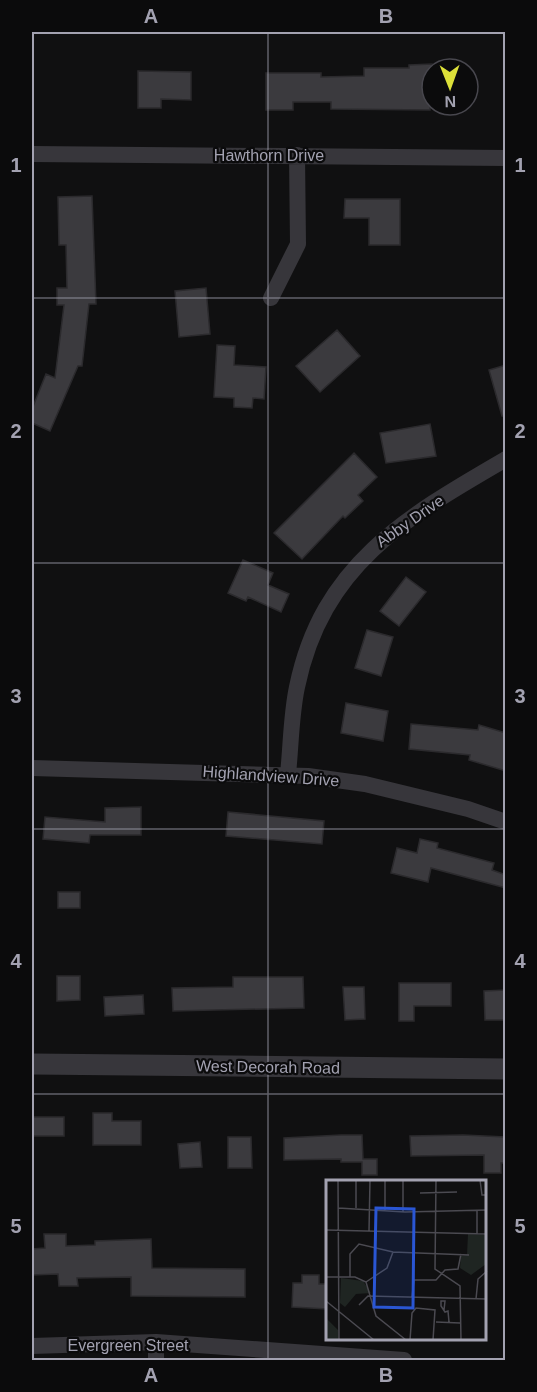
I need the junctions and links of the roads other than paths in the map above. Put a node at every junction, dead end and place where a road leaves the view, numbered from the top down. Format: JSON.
{"nodes":[{"id":1,"x":32,"y":154,"type":"edge"},
{"id":2,"x":297,"y":155,"type":"junction"},
{"id":3,"x":506,"y":158,"type":"edge"},
{"id":4,"x":271,"y":298,"type":"dead end"},
{"id":5,"x":505,"y":460,"type":"edge"},
{"id":6,"x":32,"y":768,"type":"edge"},
{"id":7,"x":288,"y":774,"type":"junction"},
{"id":8,"x":506,"y":822,"type":"edge"},
{"id":9,"x":32,"y":1064,"type":"edge"},
{"id":10,"x":506,"y":1069,"type":"edge"},
{"id":11,"x":156,"y":1342,"type":"junction"},
{"id":12,"x":32,"y":1346,"type":"edge"},
{"id":13,"x":156,"y":1360,"type":"edge"},
{"id":14,"x":404,"y":1360,"type":"edge"}],
"edges":[{"from":1,"to":2,"type":"street","name":"Hawthorn Drive"},
{"from":2,"to":3,"type":"street","name":"Hawthorn Drive"},
{"from":2,"to":4,"type":"street"},
{"from":5,"to":7,"type":"street","name":"Abby Drive"},
{"from":6,"to":7,"type":"street","name":"Highlandview Drive"},
{"from":7,"to":8,"type":"street","name":"Highlandview Drive"},
{"from":9,"to":10,"type":"street","name":"West Decorah Road"},
{"from":11,"to":12,"type":"street","name":"Evergreen Street"},
{"from":11,"to":13,"type":"street"},
{"from":11,"to":14,"type":"street","name":"Evergreen Street"}]}
